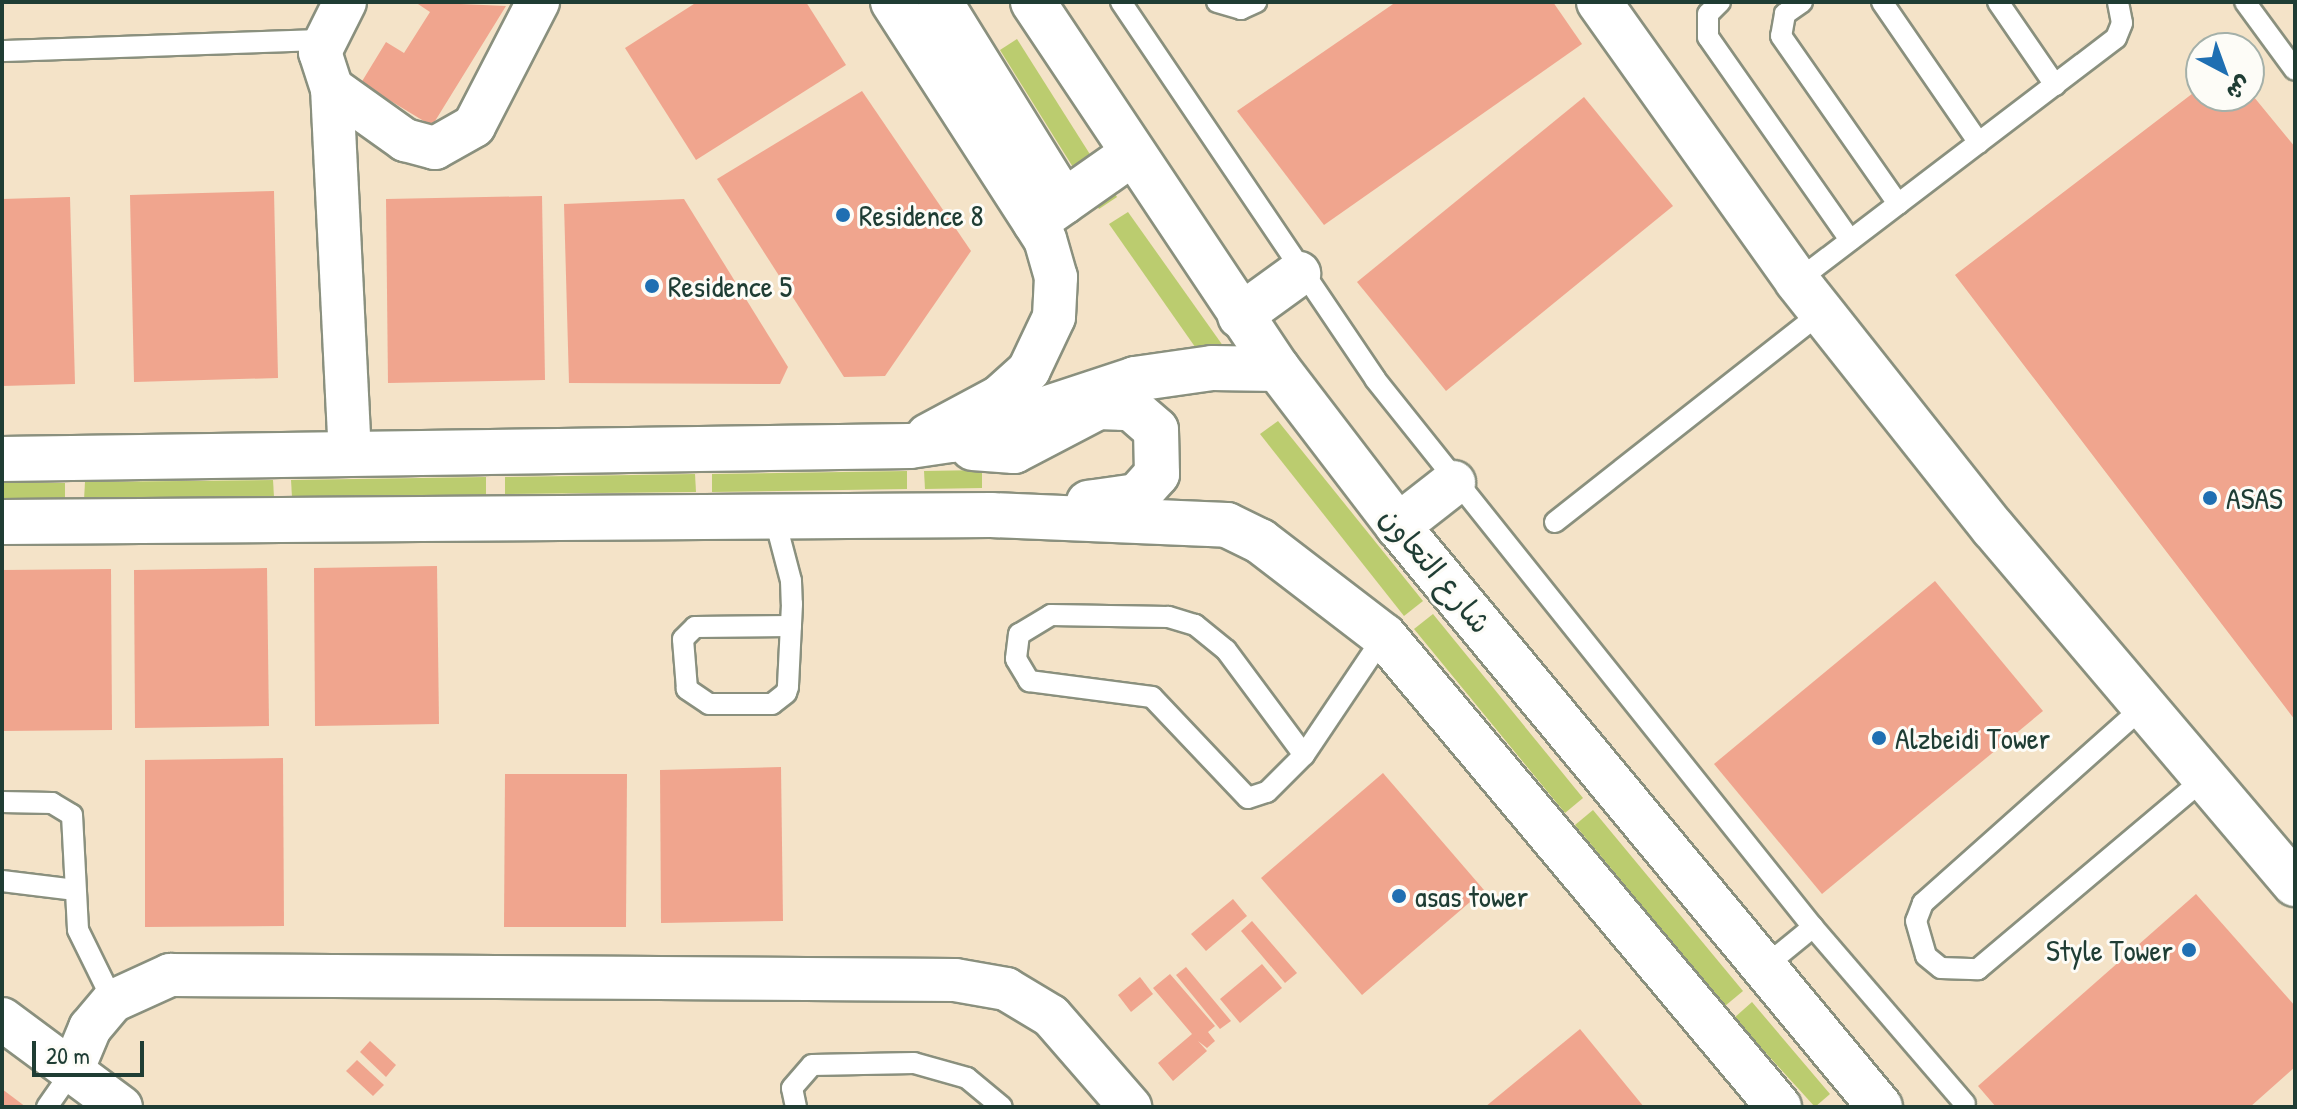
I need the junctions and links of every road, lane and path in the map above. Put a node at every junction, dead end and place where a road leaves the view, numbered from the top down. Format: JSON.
{"nodes":[{"id":1,"x":345,"y":2,"type":"edge"},
{"id":2,"x":538,"y":2,"type":"edge"},
{"id":3,"x":892,"y":2,"type":"edge"},
{"id":4,"x":940,"y":2,"type":"edge"},
{"id":5,"x":1033,"y":2,"type":"edge"},
{"id":6,"x":1121,"y":2,"type":"edge"},
{"id":7,"x":1217,"y":2,"type":"edge"},
{"id":8,"x":1256,"y":2,"type":"edge"},
{"id":9,"x":1599,"y":2,"type":"edge"},
{"id":10,"x":1720,"y":2,"type":"edge"},
{"id":11,"x":1802,"y":2,"type":"edge"},
{"id":12,"x":1882,"y":2,"type":"edge"},
{"id":13,"x":1998,"y":2,"type":"edge"},
{"id":14,"x":2118,"y":2,"type":"edge"},
{"id":15,"x":2245,"y":2,"type":"edge"},
{"id":16,"x":324,"y":40,"type":"junction"},
{"id":17,"x":2,"y":51,"type":"edge"},
{"id":18,"x":2295,"y":70,"type":"edge"},
{"id":19,"x":2055,"y":85,"type":"junction"},
{"id":20,"x":332,"y":88,"type":"junction"},
{"id":21,"x":1979,"y":143,"type":"junction"},
{"id":22,"x":1129,"y":156,"type":"junction"},
{"id":23,"x":1898,"y":204,"type":"junction"},
{"id":24,"x":1050,"y":212,"type":"junction"},
{"id":25,"x":1850,"y":240,"type":"junction"},
{"id":26,"x":1298,"y":274,"type":"junction"},
{"id":27,"x":1809,"y":296,"type":"junction"},
{"id":28,"x":1240,"y":316,"type":"junction"},
{"id":29,"x":1278,"y":369,"type":"junction"},
{"id":30,"x":931,"y":443,"type":"junction"},
{"id":31,"x":350,"y":455,"type":"junction"},
{"id":32,"x":2,"y":459,"type":"edge"},
{"id":33,"x":1453,"y":483,"type":"junction"},
{"id":34,"x":991,"y":515,"type":"junction"},
{"id":35,"x":774,"y":516,"type":"junction"},
{"id":36,"x":2,"y":522,"type":"edge"},
{"id":37,"x":1555,"y":522,"type":"dead end"},
{"id":38,"x":1398,"y":526,"type":"junction"},
{"id":39,"x":791,"y":626,"type":"junction"},
{"id":40,"x":1384,"y":636,"type":"junction"},
{"id":41,"x":2143,"y":707,"type":"junction"},
{"id":42,"x":1304,"y":755,"type":"junction"},
{"id":43,"x":2204,"y":779,"type":"junction"},
{"id":44,"x":2,"y":802,"type":"edge"},
{"id":45,"x":2,"y":881,"type":"edge"},
{"id":46,"x":2295,"y":884,"type":"edge"},
{"id":47,"x":75,"y":890,"type":"junction"},
{"id":48,"x":1813,"y":927,"type":"junction"},
{"id":49,"x":1764,"y":967,"type":"junction"},
{"id":50,"x":113,"y":1001,"type":"junction"},
{"id":51,"x":2,"y":1019,"type":"edge"},
{"id":52,"x":72,"y":1071,"type":"junction"},
{"id":53,"x":1965,"y":1104,"type":"dead end"},
{"id":54,"x":47,"y":1107,"type":"edge"},
{"id":55,"x":121,"y":1107,"type":"edge"},
{"id":56,"x":796,"y":1107,"type":"edge"},
{"id":57,"x":1002,"y":1107,"type":"edge"},
{"id":58,"x":1130,"y":1107,"type":"edge"},
{"id":59,"x":1779,"y":1107,"type":"edge"},
{"id":60,"x":1880,"y":1107,"type":"edge"}],
"edges":[{"from":1,"to":16,"type":"street"},
{"from":2,"to":20,"type":"street"},
{"from":3,"to":24,"type":"street"},
{"from":4,"to":24,"type":"main road"},
{"from":5,"to":22,"type":"main road","name":"شارع التعاون"},
{"from":6,"to":26,"type":"lane"},
{"from":7,"to":8,"type":"lane"},
{"from":9,"to":27,"type":"main road"},
{"from":10,"to":25,"type":"lane"},
{"from":11,"to":23,"type":"lane"},
{"from":12,"to":21,"type":"lane"},
{"from":13,"to":19,"type":"lane"},
{"from":14,"to":19,"type":"lane"},
{"from":15,"to":18,"type":"lane"},
{"from":16,"to":17,"type":"lane"},
{"from":16,"to":20,"type":"street"},
{"from":19,"to":21,"type":"lane"},
{"from":20,"to":31,"type":"street"},
{"from":21,"to":23,"type":"lane"},
{"from":22,"to":24,"type":"main road"},
{"from":22,"to":28,"type":"main road","name":"شارع التعاون"},
{"from":23,"to":25,"type":"lane"},
{"from":24,"to":30,"type":"street"},
{"from":25,"to":27,"type":"lane"},
{"from":26,"to":28,"type":"main road"},
{"from":26,"to":33,"type":"lane"},
{"from":27,"to":37,"type":"lane"},
{"from":27,"to":41,"type":"main road"},
{"from":28,"to":29,"type":"main road","name":"شارع التعاون"},
{"from":29,"to":30,"type":"main road"},
{"from":29,"to":38,"type":"main road","name":"شارع التعاون"},
{"from":30,"to":31,"type":"main road"},
{"from":30,"to":34,"type":"main road"},
{"from":31,"to":32,"type":"main road"},
{"from":33,"to":38,"type":"main road"},
{"from":33,"to":48,"type":"lane"},
{"from":34,"to":35,"type":"main road"},
{"from":34,"to":40,"type":"main road"},
{"from":35,"to":36,"type":"main road"},
{"from":35,"to":39,"type":"lane"},
{"from":38,"to":49,"type":"main road","name":"شارع التعاون"},
{"from":39,"to":39,"type":"lane"},
{"from":40,"to":42,"type":"lane"},
{"from":40,"to":59,"type":"main road"},
{"from":41,"to":43,"type":"main road"},
{"from":41,"to":43,"type":"lane"},
{"from":42,"to":42,"type":"lane"},
{"from":43,"to":46,"type":"main road"},
{"from":44,"to":47,"type":"lane"},
{"from":45,"to":47,"type":"lane"},
{"from":47,"to":50,"type":"lane"},
{"from":48,"to":49,"type":"lane"},
{"from":48,"to":53,"type":"lane"},
{"from":49,"to":60,"type":"main road","name":"شارع التعاون"},
{"from":50,"to":52,"type":"street"},
{"from":50,"to":58,"type":"street"},
{"from":51,"to":52,"type":"street"},
{"from":52,"to":54,"type":"lane"},
{"from":52,"to":55,"type":"street"},
{"from":56,"to":57,"type":"lane"}]}
